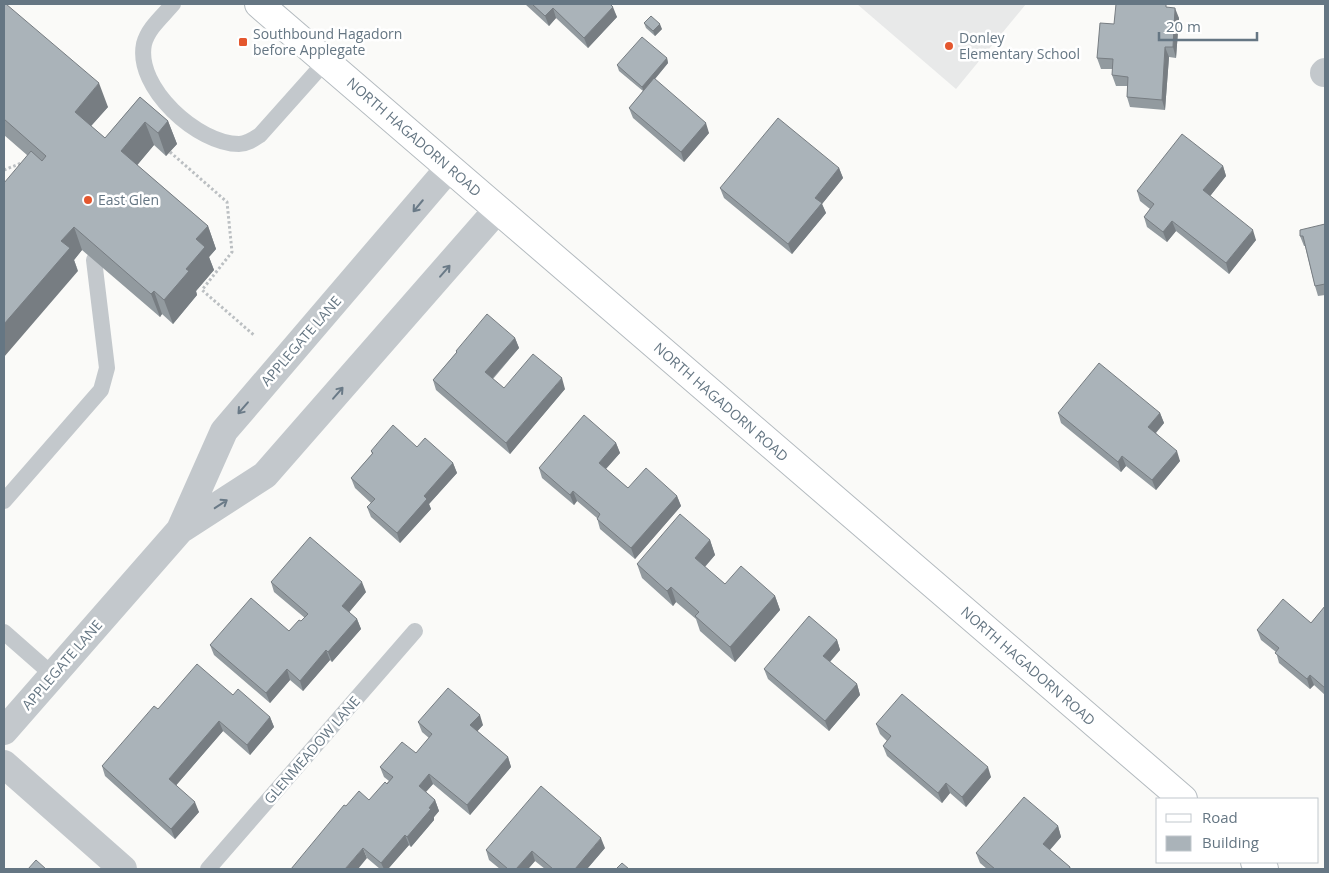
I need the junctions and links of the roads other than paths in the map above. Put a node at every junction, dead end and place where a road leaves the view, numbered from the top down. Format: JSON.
{"nodes":[{"id":1,"x":173,"y":4,"type":"edge"},
{"id":2,"x":259,"y":4,"type":"edge"},
{"id":3,"x":326,"y":61,"type":"junction"},
{"id":4,"x":449,"y":168,"type":"junction"},
{"id":5,"x":497,"y":210,"type":"junction"},
{"id":6,"x":94,"y":260,"type":"edge"},
{"id":7,"x":4,"y":501,"type":"edge"},
{"id":8,"x":180,"y":530,"type":"junction"},
{"id":9,"x":415,"y":631,"type":"dead end"},
{"id":10,"x":4,"y":632,"type":"edge"},
{"id":11,"x":54,"y":676,"type":"junction"},
{"id":12,"x":4,"y":731,"type":"edge"},
{"id":13,"x":4,"y":764,"type":"edge"},
{"id":14,"x":1181,"y":798,"type":"edge"},
{"id":15,"x":123,"y":869,"type":"edge"},
{"id":16,"x":208,"y":869,"type":"edge"}],
"edges":[{"from":1,"to":3,"type":"lane"},
{"from":2,"to":3,"type":"street","name":"NORTH HAGADORN ROAD"},
{"from":3,"to":4,"type":"street","name":"NORTH HAGADORN ROAD"},
{"from":4,"to":5,"type":"street","name":"NORTH HAGADORN ROAD"},
{"from":4,"to":8,"type":"street","name":"APPLEGATE LANE","one_way":true},
{"from":8,"to":5,"type":"street","name":"APPLEGATE LANE","one_way":true},
{"from":5,"to":14,"type":"street","name":"NORTH HAGADORN ROAD"},
{"from":6,"to":7,"type":"lane"},
{"from":8,"to":11,"type":"street","name":"APPLEGATE LANE"},
{"from":9,"to":16,"type":"lane","name":"GLENMEADOW LANE"},
{"from":10,"to":11,"type":"lane"},
{"from":11,"to":12,"type":"street","name":"APPLEGATE LANE"},
{"from":13,"to":15,"type":"street"}]}
